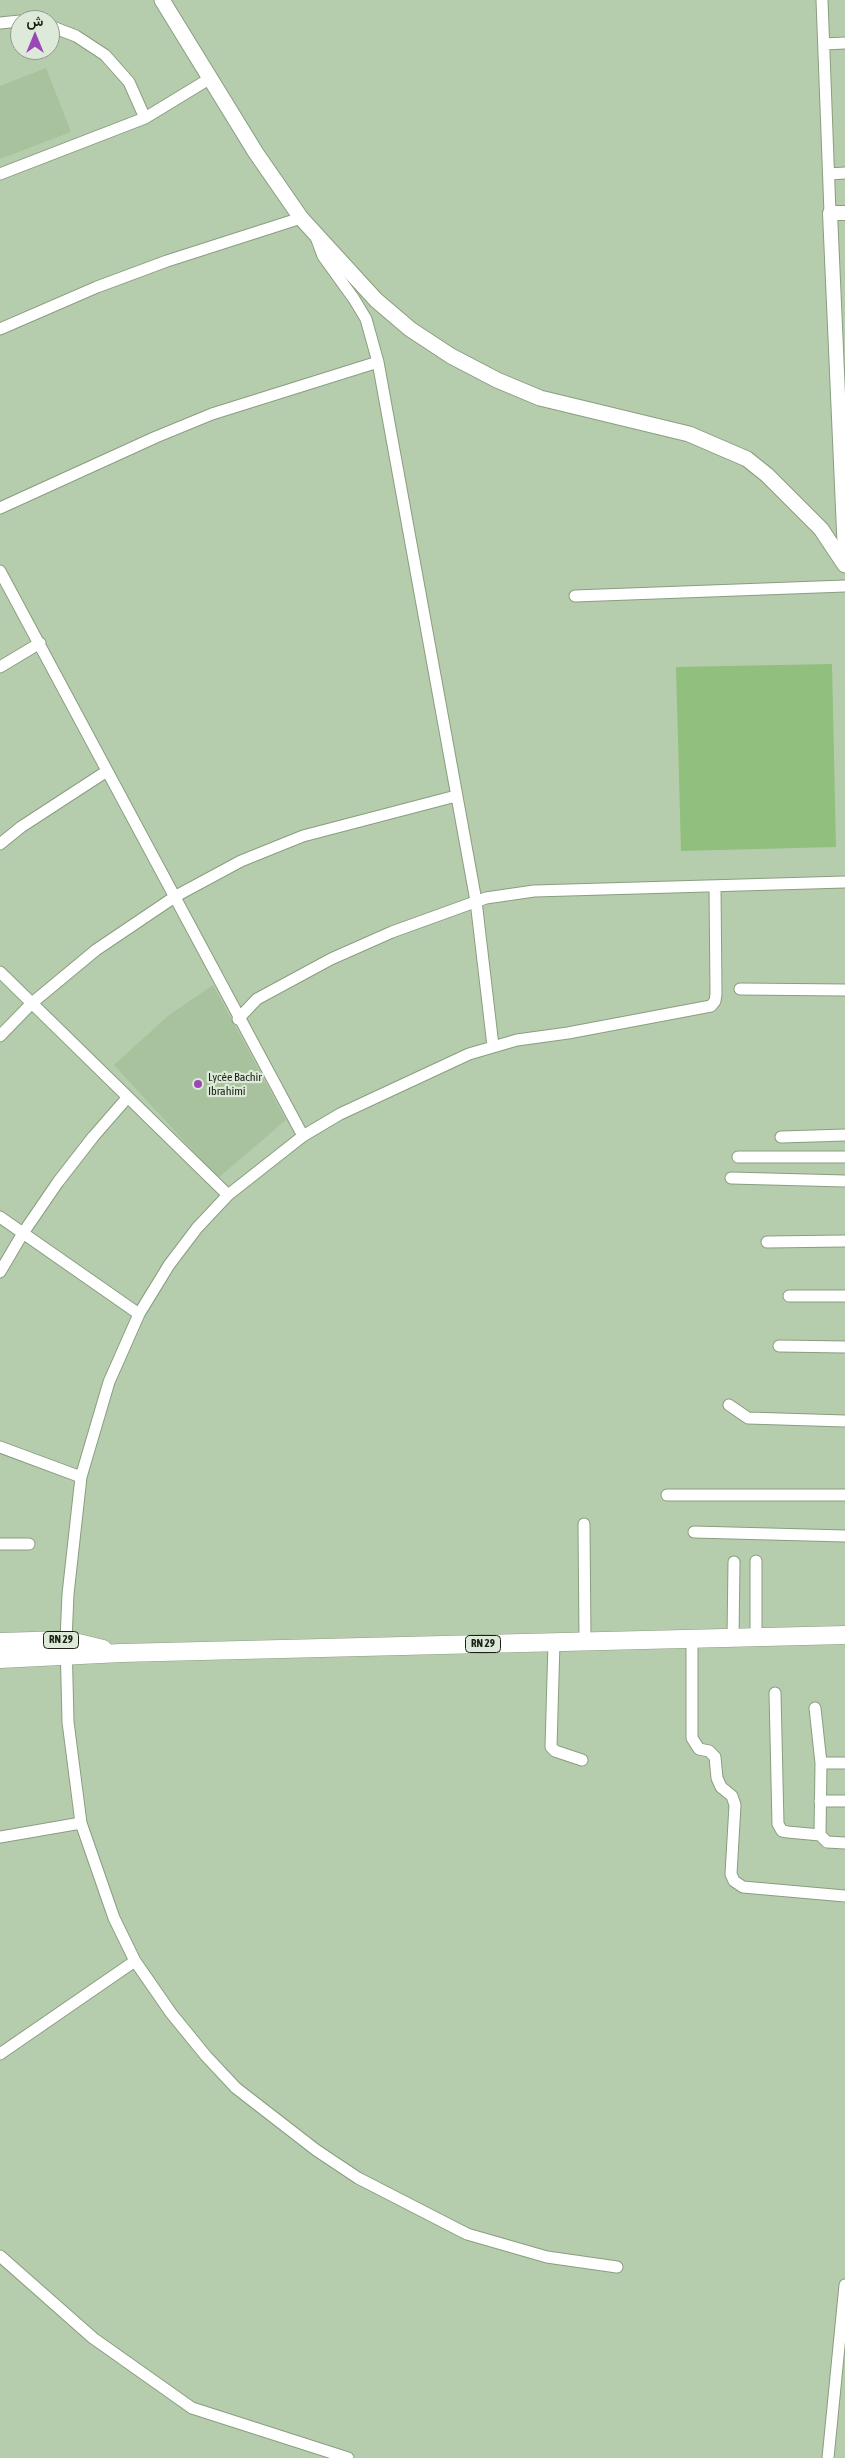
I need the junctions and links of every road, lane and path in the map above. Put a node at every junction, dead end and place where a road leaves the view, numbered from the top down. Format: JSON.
{"nodes":[{"id":1,"x":162,"y":0,"type":"edge"},
{"id":2,"x":822,"y":0,"type":"edge"},
{"id":3,"x":60,"y":30,"type":"edge"},
{"id":4,"x":845,"y":43,"type":"edge"},
{"id":5,"x":824,"y":44,"type":"junction"},
{"id":6,"x":209,"y":79,"type":"junction"},
{"id":7,"x":145,"y":118,"type":"junction"},
{"id":8,"x":845,"y":173,"type":"edge"},
{"id":9,"x":0,"y":174,"type":"edge"},
{"id":10,"x":829,"y":174,"type":"junction"},
{"id":11,"x":830,"y":213,"type":"junction"},
{"id":12,"x":845,"y":213,"type":"edge"},
{"id":13,"x":301,"y":218,"type":"junction"},
{"id":14,"x":316,"y":236,"type":"junction"},
{"id":15,"x":0,"y":329,"type":"edge"},
{"id":16,"x":378,"y":362,"type":"junction"},
{"id":17,"x":0,"y":508,"type":"edge"},
{"id":18,"x":845,"y":554,"type":"edge"},
{"id":19,"x":845,"y":565,"type":"edge"},
{"id":20,"x":0,"y":571,"type":"edge"},
{"id":21,"x":845,"y":586,"type":"edge"},
{"id":22,"x":575,"y":596,"type":"dead end"},
{"id":23,"x":40,"y":643,"type":"junction"},
{"id":24,"x":0,"y":667,"type":"edge"},
{"id":25,"x":107,"y":771,"type":"junction"},
{"id":26,"x":456,"y":796,"type":"junction"},
{"id":27,"x":0,"y":844,"type":"edge"},
{"id":28,"x":845,"y":882,"type":"edge"},
{"id":29,"x":715,"y":887,"type":"junction"},
{"id":30,"x":176,"y":896,"type":"junction"},
{"id":31,"x":476,"y":901,"type":"junction"},
{"id":32,"x":0,"y":972,"type":"edge"},
{"id":33,"x":740,"y":989,"type":"dead end"},
{"id":34,"x":845,"y":990,"type":"edge"},
{"id":35,"x":32,"y":1003,"type":"junction"},
{"id":36,"x":238,"y":1019,"type":"junction"},
{"id":37,"x":0,"y":1036,"type":"edge"},
{"id":38,"x":493,"y":1046,"type":"junction"},
{"id":39,"x":127,"y":1098,"type":"junction"},
{"id":40,"x":845,"y":1135,"type":"edge"},
{"id":41,"x":303,"y":1136,"type":"junction"},
{"id":42,"x":781,"y":1137,"type":"dead end"},
{"id":43,"x":738,"y":1157,"type":"dead end"},
{"id":44,"x":845,"y":1157,"type":"edge"},
{"id":45,"x":731,"y":1178,"type":"dead end"},
{"id":46,"x":845,"y":1181,"type":"edge"},
{"id":47,"x":228,"y":1195,"type":"junction"},
{"id":48,"x":0,"y":1217,"type":"edge"},
{"id":49,"x":23,"y":1233,"type":"junction"},
{"id":50,"x":845,"y":1241,"type":"edge"},
{"id":51,"x":767,"y":1242,"type":"dead end"},
{"id":52,"x":0,"y":1272,"type":"edge"},
{"id":53,"x":789,"y":1296,"type":"dead end"},
{"id":54,"x":845,"y":1296,"type":"edge"},
{"id":55,"x":139,"y":1314,"type":"junction"},
{"id":56,"x":779,"y":1346,"type":"dead end"},
{"id":57,"x":845,"y":1347,"type":"edge"},
{"id":58,"x":729,"y":1405,"type":"dead end"},
{"id":59,"x":845,"y":1421,"type":"edge"},
{"id":60,"x":0,"y":1447,"type":"edge"},
{"id":61,"x":81,"y":1477,"type":"junction"},
{"id":62,"x":667,"y":1495,"type":"dead end"},
{"id":63,"x":845,"y":1495,"type":"edge"},
{"id":64,"x":584,"y":1524,"type":"dead end"},
{"id":65,"x":694,"y":1532,"type":"dead end"},
{"id":66,"x":845,"y":1536,"type":"edge"},
{"id":67,"x":0,"y":1544,"type":"edge"},
{"id":68,"x":29,"y":1544,"type":"dead end"},
{"id":69,"x":756,"y":1561,"type":"dead end"},
{"id":70,"x":734,"y":1562,"type":"dead end"},
{"id":71,"x":845,"y":1635,"type":"edge"},
{"id":72,"x":692,"y":1638,"type":"junction"},
{"id":73,"x":733,"y":1638,"type":"junction"},
{"id":74,"x":756,"y":1638,"type":"junction"},
{"id":75,"x":585,"y":1640,"type":"junction"},
{"id":76,"x":0,"y":1642,"type":"edge"},
{"id":77,"x":554,"y":1642,"type":"junction"},
{"id":78,"x":66,"y":1649,"type":"junction"},
{"id":79,"x":0,"y":1659,"type":"edge"},
{"id":80,"x":776,"y":1693,"type":"dead end"},
{"id":81,"x":815,"y":1708,"type":"dead end"},
{"id":82,"x":582,"y":1760,"type":"dead end"},
{"id":83,"x":821,"y":1763,"type":"junction"},
{"id":84,"x":845,"y":1763,"type":"edge"},
{"id":85,"x":820,"y":1801,"type":"junction"},
{"id":86,"x":845,"y":1801,"type":"edge"},
{"id":87,"x":81,"y":1823,"type":"junction"},
{"id":88,"x":820,"y":1835,"type":"junction"},
{"id":89,"x":0,"y":1837,"type":"edge"},
{"id":90,"x":845,"y":1843,"type":"edge"},
{"id":91,"x":845,"y":1896,"type":"edge"},
{"id":92,"x":135,"y":1961,"type":"junction"},
{"id":93,"x":0,"y":2054,"type":"edge"},
{"id":94,"x":0,"y":2256,"type":"edge"},
{"id":95,"x":617,"y":2267,"type":"dead end"},
{"id":96,"x":845,"y":2285,"type":"edge"},
{"id":97,"x":348,"y":2458,"type":"edge"},
{"id":98,"x":828,"y":2458,"type":"edge"}],
"edges":[{"from":1,"to":6,"type":"main road"},
{"from":2,"to":5,"type":"street"},
{"from":3,"to":7,"type":"street"},
{"from":4,"to":5,"type":"street"},
{"from":5,"to":10,"type":"street"},
{"from":6,"to":7,"type":"street"},
{"from":6,"to":13,"type":"main road"},
{"from":7,"to":9,"type":"street"},
{"from":8,"to":10,"type":"street"},
{"from":10,"to":11,"type":"street"},
{"from":11,"to":12,"type":"street"},
{"from":11,"to":18,"type":"street"},
{"from":13,"to":14,"type":"main road"},
{"from":13,"to":15,"type":"street"},
{"from":14,"to":16,"type":"street"},
{"from":14,"to":19,"type":"main road"},
{"from":16,"to":17,"type":"street"},
{"from":16,"to":26,"type":"street"},
{"from":20,"to":23,"type":"street"},
{"from":21,"to":22,"type":"street"},
{"from":23,"to":24,"type":"street"},
{"from":23,"to":25,"type":"street"},
{"from":25,"to":27,"type":"street"},
{"from":25,"to":30,"type":"street"},
{"from":26,"to":30,"type":"street"},
{"from":26,"to":31,"type":"street"},
{"from":28,"to":29,"type":"street"},
{"from":29,"to":31,"type":"street"},
{"from":29,"to":38,"type":"street"},
{"from":30,"to":35,"type":"street"},
{"from":30,"to":36,"type":"street"},
{"from":31,"to":36,"type":"street"},
{"from":31,"to":38,"type":"street"},
{"from":32,"to":35,"type":"street"},
{"from":33,"to":34,"type":"street"},
{"from":35,"to":37,"type":"street"},
{"from":35,"to":39,"type":"street"},
{"from":36,"to":41,"type":"street"},
{"from":38,"to":41,"type":"street"},
{"from":39,"to":47,"type":"street"},
{"from":39,"to":49,"type":"street"},
{"from":40,"to":42,"type":"street"},
{"from":41,"to":47,"type":"street"},
{"from":43,"to":44,"type":"street"},
{"from":45,"to":46,"type":"street"},
{"from":47,"to":55,"type":"street"},
{"from":48,"to":49,"type":"street"},
{"from":49,"to":52,"type":"street"},
{"from":49,"to":55,"type":"street"},
{"from":50,"to":51,"type":"street"},
{"from":53,"to":54,"type":"street"},
{"from":55,"to":61,"type":"street"},
{"from":56,"to":57,"type":"street"},
{"from":58,"to":59,"type":"street"},
{"from":60,"to":61,"type":"street"},
{"from":61,"to":78,"type":"street"},
{"from":62,"to":63,"type":"street"},
{"from":64,"to":75,"type":"street"},
{"from":65,"to":66,"type":"street"},
{"from":67,"to":68,"type":"street"},
{"from":69,"to":74,"type":"street"},
{"from":70,"to":73,"type":"street"},
{"from":71,"to":74,"type":"main road","number":"RN 29"},
{"from":72,"to":73,"type":"main road","number":"RN 29"},
{"from":72,"to":75,"type":"main road","number":"RN 29"},
{"from":72,"to":91,"type":"street"},
{"from":73,"to":74,"type":"main road","number":"RN 29"},
{"from":75,"to":77,"type":"main road","number":"RN 29"},
{"from":76,"to":78,"type":"main road","number":"RN 29"},
{"from":77,"to":78,"type":"main road","number":"RN 29"},
{"from":77,"to":82,"type":"street"},
{"from":78,"to":79,"type":"main road","number":"RN 29"},
{"from":78,"to":87,"type":"street"},
{"from":80,"to":88,"type":"street"},
{"from":81,"to":83,"type":"street"},
{"from":83,"to":84,"type":"street"},
{"from":83,"to":85,"type":"street"},
{"from":85,"to":86,"type":"street"},
{"from":85,"to":88,"type":"street"},
{"from":87,"to":89,"type":"street"},
{"from":87,"to":92,"type":"street"},
{"from":88,"to":90,"type":"street"},
{"from":92,"to":93,"type":"street"},
{"from":92,"to":95,"type":"street"},
{"from":94,"to":97,"type":"street"},
{"from":96,"to":98,"type":"street"}]}
